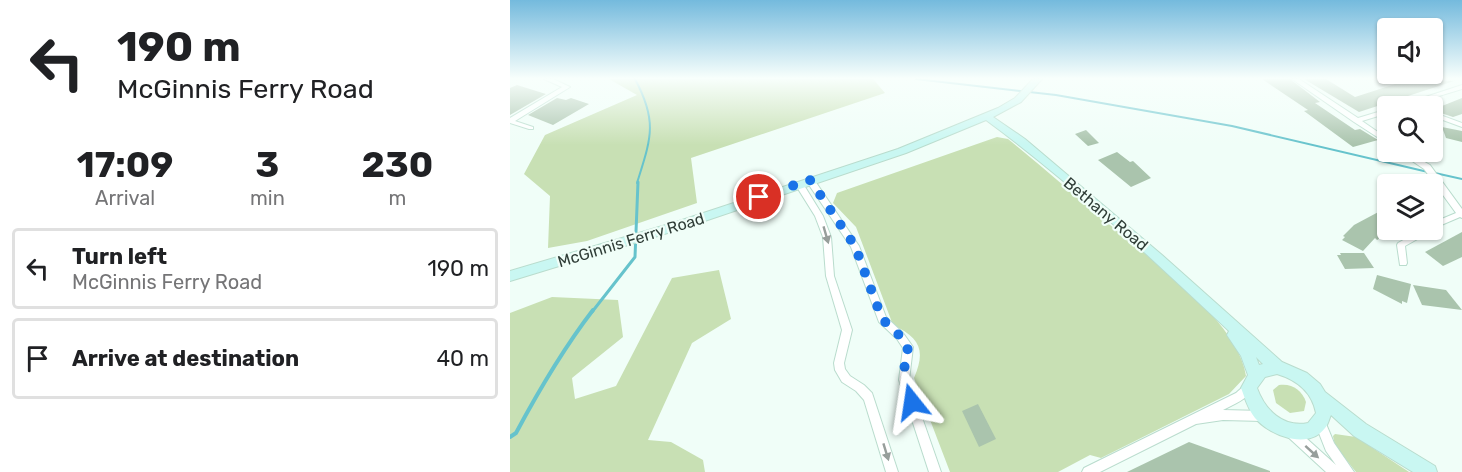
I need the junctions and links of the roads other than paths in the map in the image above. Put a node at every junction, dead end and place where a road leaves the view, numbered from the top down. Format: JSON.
{"nodes":[{"id":1,"x":543,"y":101,"type":"edge"},
{"id":2,"x":1016,"y":101,"type":"edge"},
{"id":3,"x":1327,"y":101,"type":"edge"},
{"id":4,"x":1377,"y":114,"type":"edge"},
{"id":5,"x":988,"y":117,"type":"junction"},
{"id":6,"x":1443,"y":118,"type":"edge"},
{"id":7,"x":510,"y":121,"type":"edge"},
{"id":8,"x":1356,"y":121,"type":"junction"},
{"id":9,"x":1462,"y":125,"type":"edge"},
{"id":10,"x":531,"y":128,"type":"dead end"},
{"id":11,"x":1377,"y":135,"type":"edge"},
{"id":12,"x":1419,"y":162,"type":"edge"},
{"id":13,"x":805,"y":182,"type":"junction"},
{"id":14,"x":1461,"y":215,"type":"edge"},
{"id":15,"x":1443,"y":222,"type":"edge"},
{"id":16,"x":1410,"y":240,"type":"edge"},
{"id":17,"x":1403,"y":263,"type":"dead end"},
{"id":18,"x":510,"y":276,"type":"edge"},
{"id":19,"x":1220,"y":314,"type":"junction"},
{"id":20,"x":1277,"y":367,"type":"junction"},
{"id":21,"x":1252,"y":382,"type":"junction"},
{"id":22,"x":1319,"y":395,"type":"junction"},
{"id":23,"x":1264,"y":417,"type":"junction"},
{"id":24,"x":1189,"y":421,"type":"junction"},
{"id":25,"x":1321,"y":421,"type":"junction"},
{"id":26,"x":1360,"y":430,"type":"junction"},
{"id":27,"x":1289,"y":431,"type":"junction"},
{"id":28,"x":892,"y":472,"type":"edge"},
{"id":29,"x":935,"y":472,"type":"edge"},
{"id":30,"x":1088,"y":472,"type":"edge"},
{"id":31,"x":1335,"y":472,"type":"edge"},
{"id":32,"x":1347,"y":472,"type":"edge"},
{"id":33,"x":1429,"y":472,"type":"edge"}],
"edges":[{"from":1,"to":7,"type":"street"},
{"from":2,"to":5,"type":"street","name":"McGinnis Ferry Road"},
{"from":3,"to":8,"type":"street"},
{"from":4,"to":8,"type":"street"},
{"from":5,"to":13,"type":"street","name":"McGinnis Ferry Road"},
{"from":5,"to":19,"type":"street","name":"Bethany Road"},
{"from":6,"to":9,"type":"street"},
{"from":7,"to":10,"type":"street"},
{"from":8,"to":11,"type":"street"},
{"from":12,"to":14,"type":"street"},
{"from":13,"to":18,"type":"street","name":"McGinnis Ferry Road"},
{"from":13,"to":28,"type":"street","one_way":true},
{"from":13,"to":29,"type":"street"},
{"from":14,"to":15,"type":"street"},
{"from":16,"to":17,"type":"street"},
{"from":19,"to":20,"type":"street","name":"Bethany Road"},
{"from":19,"to":21,"type":"street","name":"Bethany Road"},
{"from":20,"to":21,"type":"street"},
{"from":20,"to":22,"type":"street"},
{"from":21,"to":23,"type":"street"},
{"from":21,"to":24,"type":"street"},
{"from":22,"to":25,"type":"street"},
{"from":22,"to":26,"type":"street"},
{"from":23,"to":24,"type":"street"},
{"from":23,"to":27,"type":"street"},
{"from":24,"to":30,"type":"street"},
{"from":25,"to":26,"type":"street"},
{"from":25,"to":27,"type":"street"},
{"from":25,"to":32,"type":"street"},
{"from":26,"to":33,"type":"street"},
{"from":27,"to":31,"type":"street","one_way":true}]}
